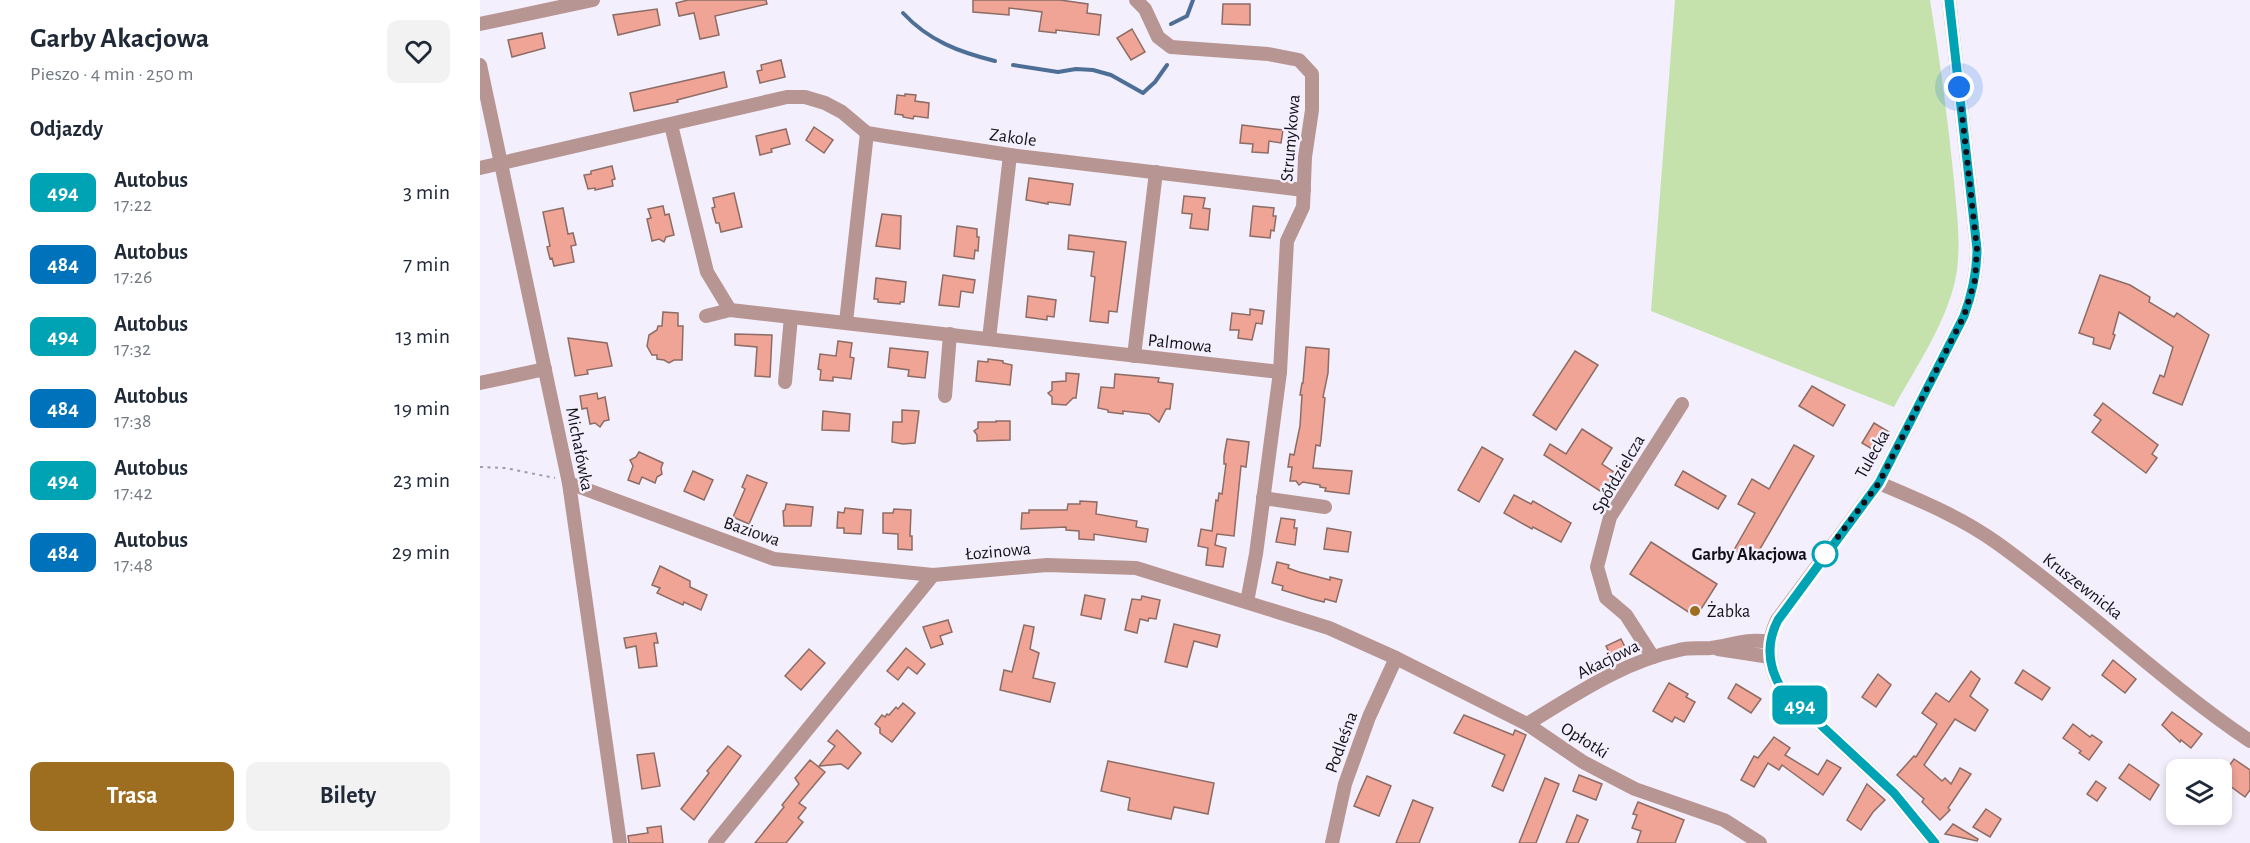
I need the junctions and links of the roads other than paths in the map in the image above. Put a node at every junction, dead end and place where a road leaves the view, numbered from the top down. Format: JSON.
{"nodes":[{"id":1,"x":593,"y":0,"type":"edge"},
{"id":2,"x":1136,"y":0,"type":"edge"},
{"id":3,"x":1949,"y":0,"type":"edge"},
{"id":4,"x":480,"y":24,"type":"edge"},
{"id":5,"x":480,"y":65,"type":"edge"},
{"id":6,"x":670,"y":125,"type":"junction"},
{"id":7,"x":867,"y":133,"type":"junction"},
{"id":8,"x":1010,"y":155,"type":"junction"},
{"id":9,"x":500,"y":163,"type":"junction"},
{"id":10,"x":480,"y":168,"type":"edge"},
{"id":11,"x":1156,"y":172,"type":"junction"},
{"id":12,"x":1304,"y":190,"type":"junction"},
{"id":13,"x":730,"y":310,"type":"junction"},
{"id":14,"x":706,"y":316,"type":"dead end"},
{"id":15,"x":790,"y":317,"type":"junction"},
{"id":16,"x":846,"y":322,"type":"junction"},
{"id":17,"x":950,"y":334,"type":"junction"},
{"id":18,"x":989,"y":339,"type":"junction"},
{"id":19,"x":1134,"y":356,"type":"junction"},
{"id":20,"x":545,"y":369,"type":"junction"},
{"id":21,"x":1280,"y":372,"type":"junction"},
{"id":22,"x":784,"y":382,"type":"dead end"},
{"id":23,"x":480,"y":383,"type":"edge"},
{"id":24,"x":945,"y":396,"type":"dead end"},
{"id":25,"x":1682,"y":404,"type":"dead end"},
{"id":26,"x":569,"y":483,"type":"junction"},
{"id":27,"x":1879,"y":483,"type":"junction"},
{"id":28,"x":1263,"y":498,"type":"junction"},
{"id":29,"x":1325,"y":507,"type":"dead end"},
{"id":30,"x":933,"y":575,"type":"junction"},
{"id":31,"x":1247,"y":603,"type":"junction"},
{"id":32,"x":1770,"y":642,"type":"junction"},
{"id":33,"x":1713,"y":647,"type":"junction"},
{"id":34,"x":1653,"y":657,"type":"junction"},
{"id":35,"x":1770,"y":657,"type":"junction"},
{"id":36,"x":1396,"y":658,"type":"junction"},
{"id":37,"x":1527,"y":724,"type":"junction"},
{"id":38,"x":2250,"y":741,"type":"edge"},
{"id":39,"x":620,"y":843,"type":"edge"},
{"id":40,"x":715,"y":843,"type":"edge"},
{"id":41,"x":1332,"y":843,"type":"edge"},
{"id":42,"x":1760,"y":843,"type":"edge"},
{"id":43,"x":1935,"y":843,"type":"edge"}],
"edges":[{"from":1,"to":4,"type":"street"},
{"from":2,"to":12,"type":"street","name":"Strumykowa"},
{"from":3,"to":27,"type":"street","name":"Tulecka"},
{"from":5,"to":9,"type":"street","name":"Michałówka"},
{"from":6,"to":7,"type":"street"},
{"from":6,"to":9,"type":"street"},
{"from":6,"to":13,"type":"street"},
{"from":7,"to":8,"type":"street","name":"Zakole"},
{"from":7,"to":16,"type":"street"},
{"from":8,"to":11,"type":"street","name":"Zakole"},
{"from":8,"to":18,"type":"street"},
{"from":9,"to":10,"type":"street"},
{"from":9,"to":20,"type":"street","name":"Michałówka"},
{"from":11,"to":12,"type":"street","name":"Zakole"},
{"from":11,"to":19,"type":"street"},
{"from":12,"to":21,"type":"street","name":"Strumykowa"},
{"from":13,"to":14,"type":"street","name":"Palmowa"},
{"from":13,"to":15,"type":"street","name":"Palmowa"},
{"from":15,"to":16,"type":"street","name":"Palmowa"},
{"from":15,"to":22,"type":"street"},
{"from":16,"to":17,"type":"street","name":"Palmowa"},
{"from":17,"to":18,"type":"street","name":"Palmowa"},
{"from":17,"to":24,"type":"street"},
{"from":18,"to":19,"type":"street","name":"Palmowa"},
{"from":19,"to":21,"type":"street","name":"Palmowa"},
{"from":20,"to":23,"type":"street"},
{"from":20,"to":26,"type":"street","name":"Michałówka"},
{"from":21,"to":28,"type":"street"},
{"from":25,"to":34,"type":"street","name":"Spółdzielcza"},
{"from":26,"to":30,"type":"street","name":"Baziowa"},
{"from":26,"to":39,"type":"street","name":"Michałówka"},
{"from":27,"to":32,"type":"street","name":"Tulecka"},
{"from":27,"to":38,"type":"street","name":"Kruszewnicka"},
{"from":28,"to":29,"type":"street"},
{"from":28,"to":31,"type":"street"},
{"from":30,"to":31,"type":"street","name":"Łozinowa"},
{"from":30,"to":40,"type":"street"},
{"from":31,"to":36,"type":"street","name":"Łozinowa"},
{"from":32,"to":33,"type":"street","name":"Akacjowa"},
{"from":32,"to":35,"type":"street","name":"Tulecka"},
{"from":33,"to":34,"type":"street","name":"Akacjowa"},
{"from":33,"to":35,"type":"street","name":"Akacjowa"},
{"from":34,"to":37,"type":"street","name":"Akacjowa"},
{"from":35,"to":43,"type":"street","name":"Tulecka"},
{"from":36,"to":37,"type":"street","name":"Opłotki"},
{"from":36,"to":41,"type":"street","name":"Podleśna"},
{"from":37,"to":42,"type":"street","name":"Opłotki"}]}
